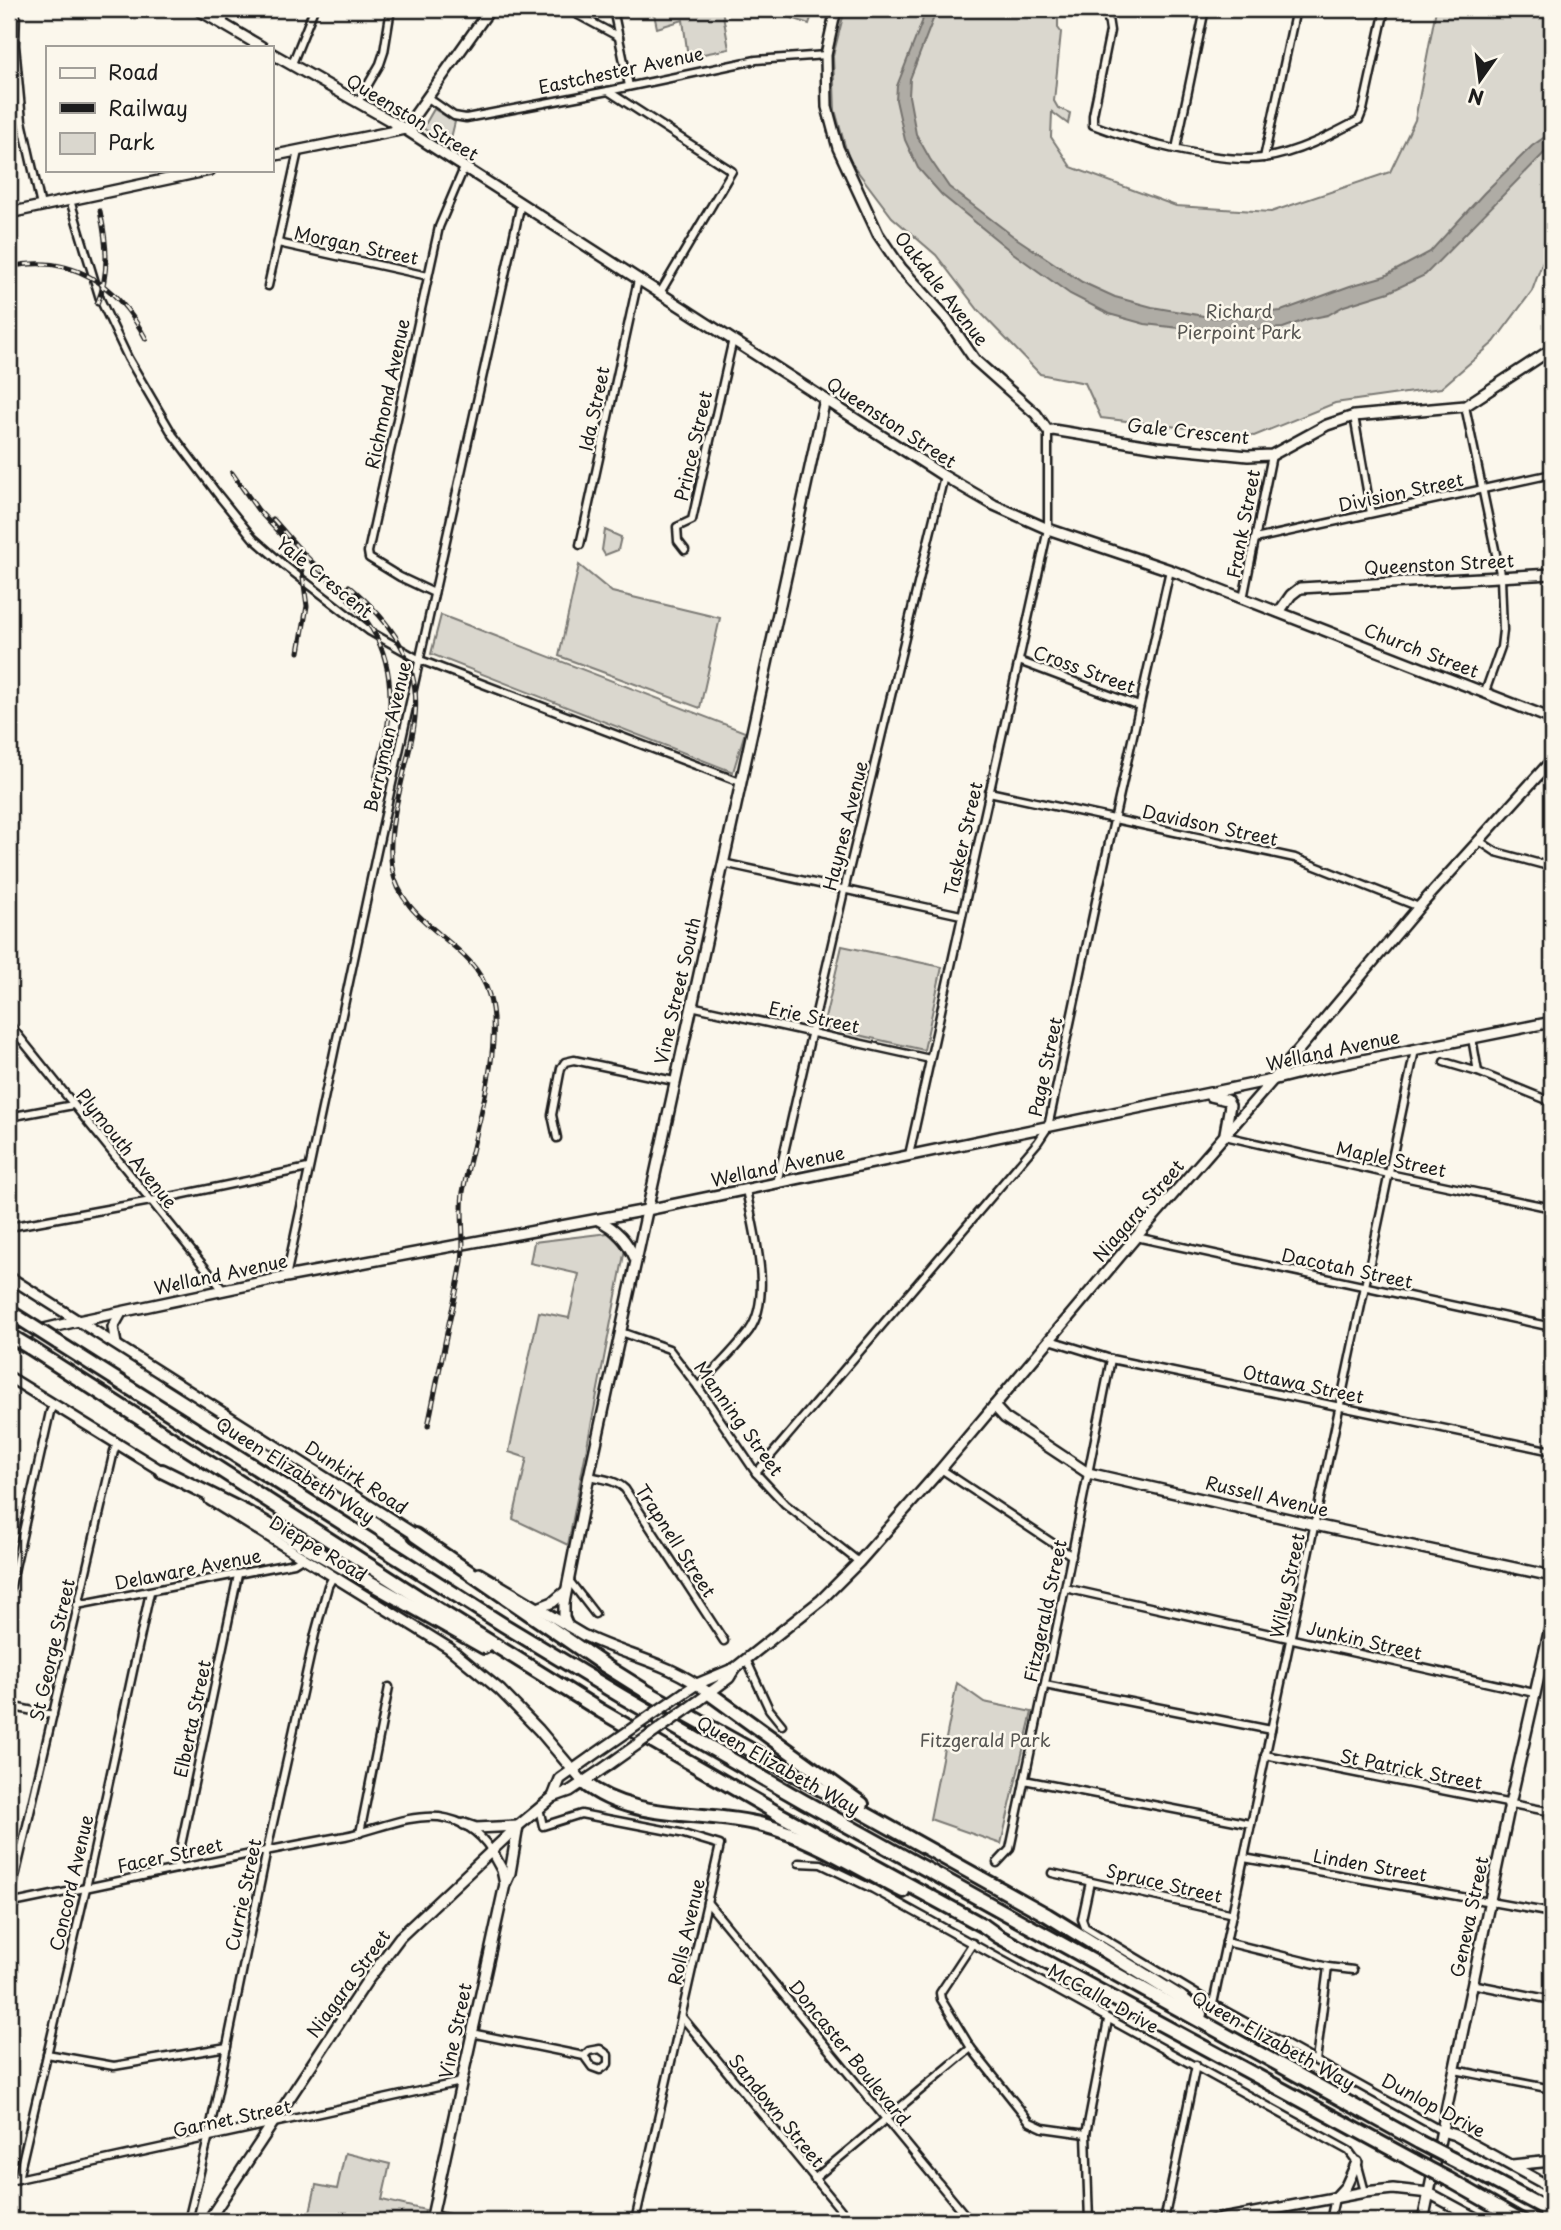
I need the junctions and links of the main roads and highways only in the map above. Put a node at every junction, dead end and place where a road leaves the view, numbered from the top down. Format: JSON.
{"nodes":[{"id":1,"x":197,"y":9,"type":"edge"},
{"id":2,"x":490,"y":9,"type":"edge"},
{"id":3,"x":836,"y":9,"type":"edge"},
{"id":4,"x":260,"y":46,"type":"edge"},
{"id":5,"x":273,"y":53,"type":"edge"},
{"id":6,"x":404,"y":129,"type":"junction"},
{"id":7,"x":273,"y":156,"type":"edge"},
{"id":8,"x":201,"y":172,"type":"edge"},
{"id":9,"x":9,"y":213,"type":"edge"},
{"id":10,"x":1552,"y":349,"type":"edge"},
{"id":11,"x":825,"y":399,"type":"junction"},
{"id":12,"x":1048,"y":431,"type":"joint"},
{"id":13,"x":1552,"y":575,"type":"edge"},
{"id":14,"x":1279,"y":612,"type":"junction"},
{"id":15,"x":1552,"y":719,"type":"edge"},
{"id":16,"x":1552,"y":760,"type":"edge"},
{"id":17,"x":1552,"y":1022,"type":"edge"},
{"id":18,"x":1272,"y":1080,"type":"junction"},
{"id":19,"x":1198,"y":1095,"type":"junction"},
{"id":20,"x":1224,"y":1136,"type":"junction"},
{"id":21,"x":647,"y":1210,"type":"junction"},
{"id":22,"x":597,"y":1220,"type":"junction"},
{"id":23,"x":636,"y":1260,"type":"junction"},
{"id":24,"x":9,"y":1277,"type":"edge"},
{"id":25,"x":11,"y":1313,"type":"edge"},
{"id":26,"x":122,"y":1313,"type":"junction"},
{"id":27,"x":78,"y":1321,"type":"junction"},
{"id":28,"x":9,"y":1336,"type":"edge"},
{"id":29,"x":116,"y":1344,"type":"junction"},
{"id":30,"x":9,"y":1377,"type":"edge"},
{"id":31,"x":994,"y":1406,"type":"junction"},
{"id":32,"x":162,"y":1471,"type":"junction"},
{"id":33,"x":415,"y":1535,"type":"junction"},
{"id":34,"x":1552,"y":1576,"type":"edge"},
{"id":35,"x":566,"y":1591,"type":"junction"},
{"id":36,"x":538,"y":1608,"type":"junction"},
{"id":37,"x":1552,"y":1619,"type":"edge"},
{"id":38,"x":568,"y":1626,"type":"junction"},
{"id":39,"x":735,"y":1668,"type":"junction"},
{"id":40,"x":552,"y":1681,"type":"junction"},
{"id":41,"x":697,"y":1684,"type":"junction"},
{"id":42,"x":709,"y":1693,"type":"junction"},
{"id":43,"x":572,"y":1770,"type":"junction"},
{"id":44,"x":583,"y":1782,"type":"junction"},
{"id":45,"x":553,"y":1797,"type":"junction"},
{"id":46,"x":464,"y":1824,"type":"road end"},
{"id":47,"x":518,"y":1826,"type":"junction"},
{"id":48,"x":909,"y":1838,"type":"junction"},
{"id":49,"x":491,"y":1850,"type":"junction"},
{"id":50,"x":506,"y":1885,"type":"junction"},
{"id":51,"x":998,"y":1936,"type":"junction"},
{"id":52,"x":1219,"y":2031,"type":"junction"},
{"id":53,"x":1442,"y":2130,"type":"junction"},
{"id":54,"x":1552,"y":2161,"type":"edge"},
{"id":55,"x":1357,"y":2162,"type":"road end"},
{"id":56,"x":1510,"y":2165,"type":"junction"},
{"id":57,"x":1552,"y":2188,"type":"edge"},
{"id":58,"x":1429,"y":2193,"type":"junction"},
{"id":59,"x":1335,"y":2198,"type":"junction"},
{"id":60,"x":1552,"y":2212,"type":"edge"},
{"id":61,"x":432,"y":2218,"type":"edge"},
{"id":62,"x":1226,"y":2220,"type":"edge"},
{"id":63,"x":208,"y":2221,"type":"edge"},
{"id":64,"x":1212,"y":2221,"type":"edge"},
{"id":65,"x":1423,"y":2221,"type":"edge"},
{"id":66,"x":1481,"y":2221,"type":"edge"},
{"id":67,"x":1522,"y":2221,"type":"edge"}],
"edges":[{"from":1,"to":4,"type":"main road"},
{"from":2,"to":6,"type":"main road"},
{"from":3,"to":12,"type":"main road","name":"Oakdale Avenue"},
{"from":5,"to":6,"type":"main road","name":"Queenston Street"},
{"from":6,"to":7,"type":"main road"},
{"from":6,"to":11,"type":"main road","name":"Queenston Street"},
{"from":8,"to":9,"type":"main road"},
{"from":10,"to":12,"type":"main road","name":"Gale Crescent"},
{"from":11,"to":14,"type":"main road","name":"Queenston Street"},
{"from":11,"to":21,"type":"main road","name":"Vine Street South"},
{"from":13,"to":14,"type":"main road","name":"Queenston Street"},
{"from":14,"to":15,"type":"main road","name":"Church Street"},
{"from":16,"to":18,"type":"main road","name":"Niagara Street"},
{"from":17,"to":18,"type":"main road","name":"Welland Avenue"},
{"from":18,"to":19,"type":"main road","name":"Welland Avenue"},
{"from":18,"to":20,"type":"main road","name":"Niagara Street"},
{"from":19,"to":20,"type":"main road"},
{"from":19,"to":21,"type":"main road","name":"Welland Avenue"},
{"from":20,"to":31,"type":"main road","name":"Niagara Street"},
{"from":21,"to":22,"type":"main road","name":"Welland Avenue"},
{"from":21,"to":23,"type":"main road","name":"Vine Street South"},
{"from":22,"to":23,"type":"main road"},
{"from":22,"to":26,"type":"main road","name":"Welland Avenue"},
{"from":23,"to":35,"type":"main road","name":"Vine Street South"},
{"from":24,"to":27,"type":"main road","name":"Dunkirk Road"},
{"from":25,"to":52,"type":"highway","name":"Queen Elizabeth Way","bridge":true},
{"from":26,"to":27,"type":"main road","name":"Welland Avenue"},
{"from":26,"to":29,"type":"main road"},
{"from":27,"to":28,"type":"main road","name":"Welland Avenue"},
{"from":27,"to":29,"type":"main road","name":"Dunkirk Road"},
{"from":28,"to":40,"type":"highway","bridge":true},
{"from":29,"to":33,"type":"main road","name":"Dunkirk Road"},
{"from":30,"to":32,"type":"main road","name":"Dieppe Road"},
{"from":31,"to":34,"type":"main road","name":"Russell Avenue"},
{"from":31,"to":39,"type":"main road","name":"Niagara Street"},
{"from":32,"to":40,"type":"highway"},
{"from":32,"to":43,"type":"main road","name":"Dieppe Road"},
{"from":33,"to":36,"type":"main road","name":"Dunkirk Road"},
{"from":33,"to":48,"type":"highway"},
{"from":35,"to":36,"type":"main road"},
{"from":35,"to":38,"type":"main road","name":"Vine Street South"},
{"from":36,"to":38,"type":"main road","name":"Dunkirk Road"},
{"from":37,"to":53,"type":"main road","name":"Geneva Street"},
{"from":38,"to":41,"type":"main road","name":"Dunkirk Road"},
{"from":39,"to":41,"type":"main road","name":"Niagara Street"},
{"from":39,"to":42,"type":"main road","name":"Niagara Street"},
{"from":40,"to":51,"type":"highway"},
{"from":41,"to":42,"type":"main road","name":"Dunkirk Road"},
{"from":41,"to":43,"type":"main road","name":"Niagara Street","bridge":true},
{"from":42,"to":44,"type":"main road","name":"Niagara Street","bridge":true},
{"from":42,"to":48,"type":"highway"},
{"from":43,"to":44,"type":"main road","name":"Dieppe Road"},
{"from":43,"to":45,"type":"main road","name":"Niagara Street"},
{"from":44,"to":45,"type":"main road","name":"Niagara Street"},
{"from":44,"to":51,"type":"highway"},
{"from":45,"to":47,"type":"main road","name":"Niagara Street"},
{"from":46,"to":47,"type":"main road"},
{"from":47,"to":49,"type":"main road","name":"Niagara Street"},
{"from":47,"to":50,"type":"main road","name":"Vine Street"},
{"from":48,"to":52,"type":"highway"},
{"from":49,"to":50,"type":"main road"},
{"from":49,"to":63,"type":"main road","name":"Niagara Street"},
{"from":50,"to":61,"type":"main road","name":"Vine Street"},
{"from":51,"to":67,"type":"highway","bridge":true},
{"from":52,"to":60,"type":"highway","name":"Queen Elizabeth Way","bridge":true},
{"from":53,"to":56,"type":"main road","name":"Dunlop Drive"},
{"from":53,"to":58,"type":"main road","name":"Geneva Street"},
{"from":54,"to":56,"type":"main road"},
{"from":55,"to":59,"type":"main road"},
{"from":56,"to":57,"type":"main road","name":"Dunlop Drive"},
{"from":58,"to":59,"type":"main road"},
{"from":58,"to":65,"type":"main road","name":"Geneva Street"},
{"from":58,"to":66,"type":"main road"},
{"from":59,"to":62,"type":"main road"},
{"from":62,"to":64,"type":"main road"}]}
